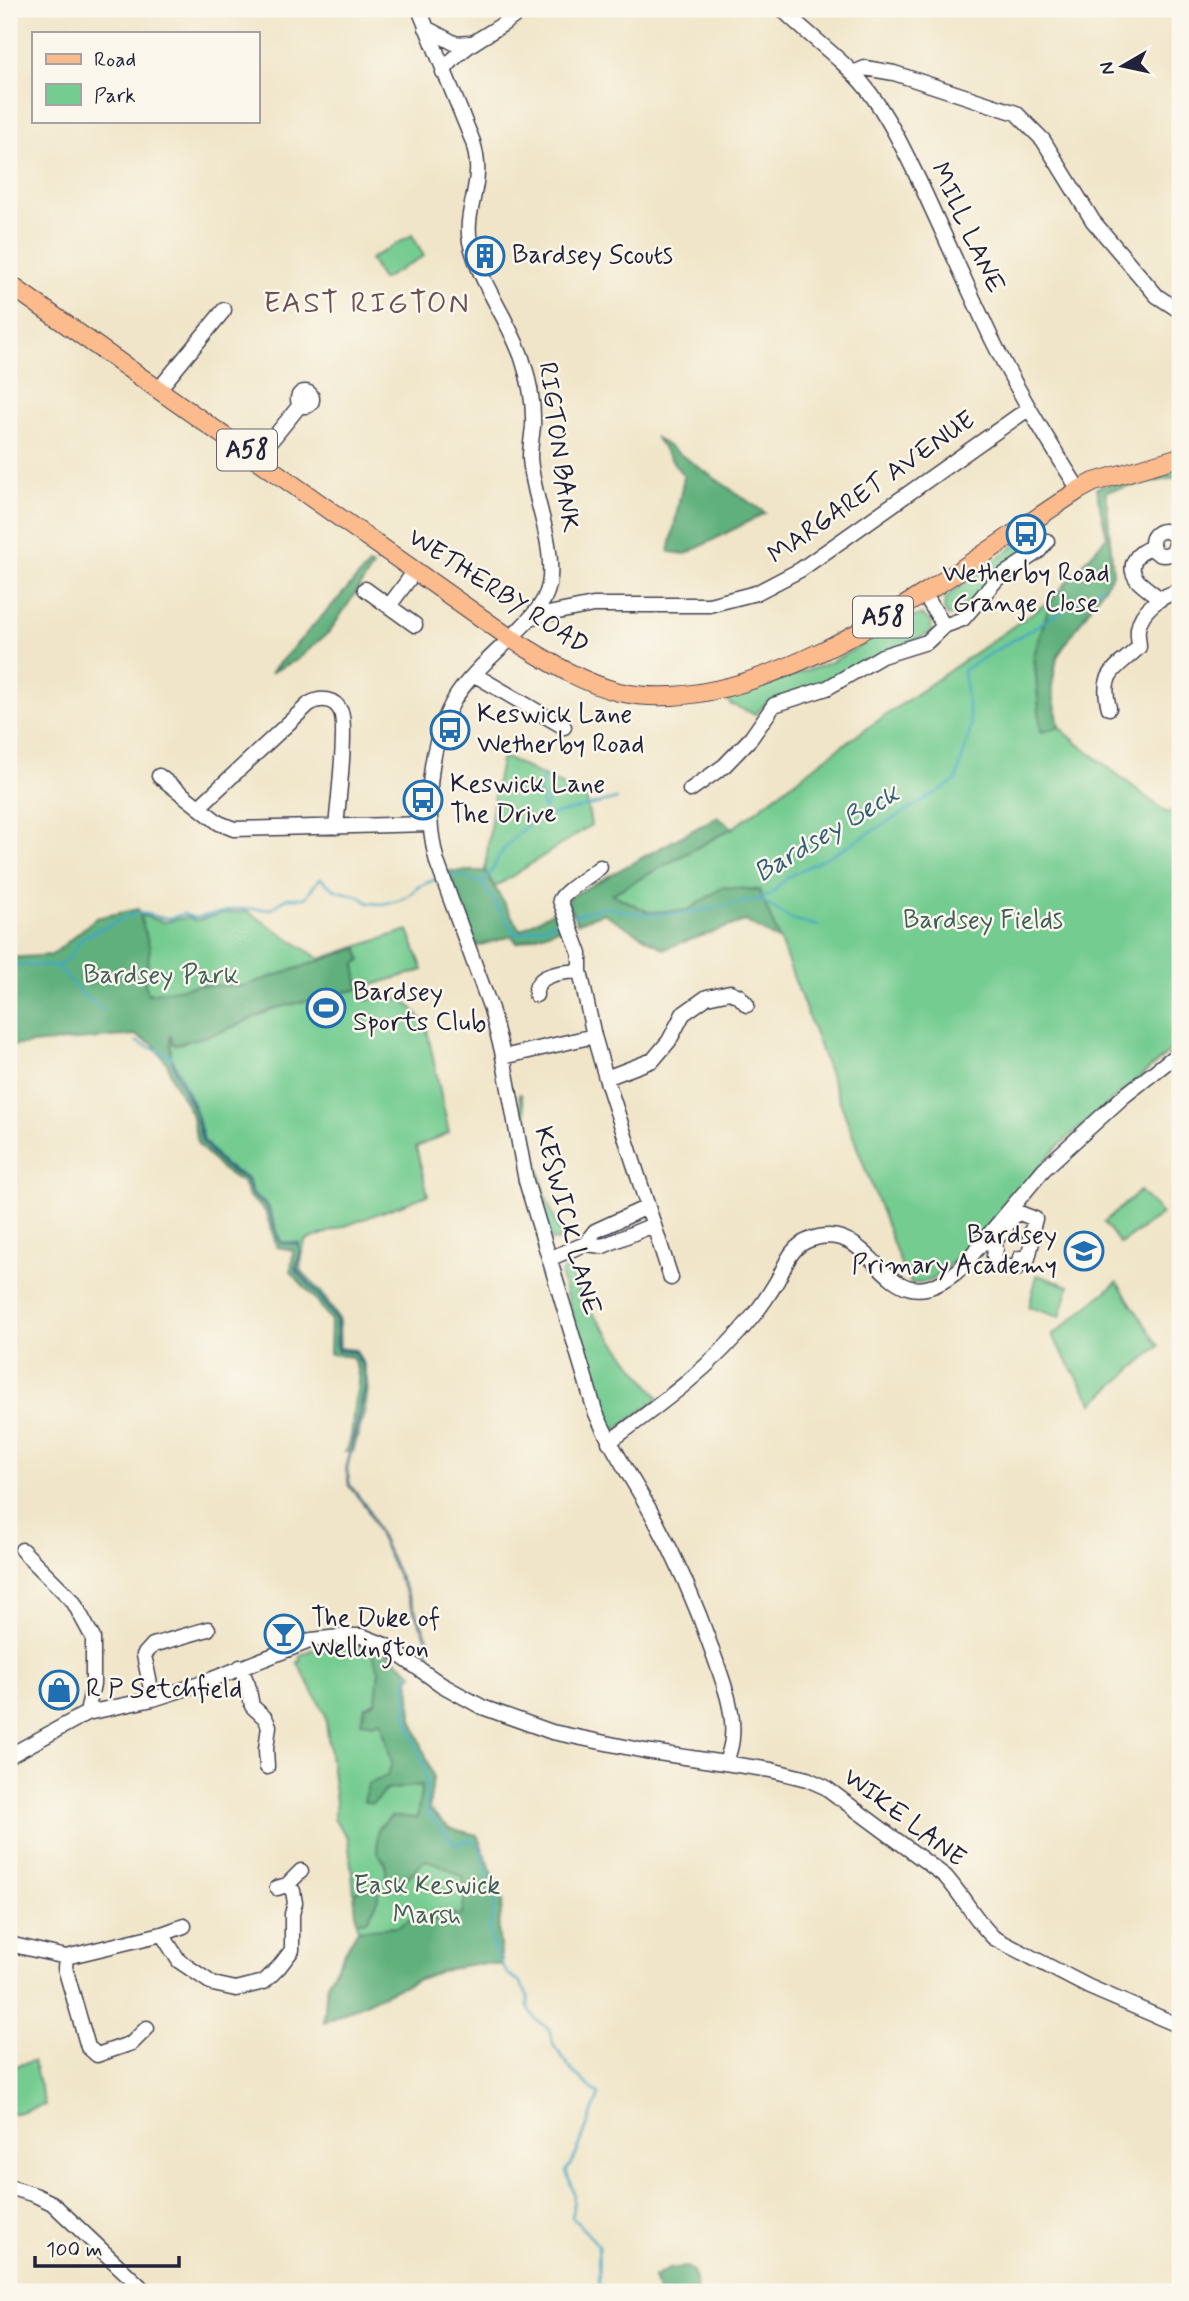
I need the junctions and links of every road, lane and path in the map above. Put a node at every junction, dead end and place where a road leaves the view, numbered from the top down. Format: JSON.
{"nodes":[{"id":1,"x":419,"y":9,"type":"edge"},
{"id":2,"x":523,"y":9,"type":"edge"},
{"id":3,"x":782,"y":9,"type":"edge"},
{"id":4,"x":426,"y":29,"type":"junction"},
{"id":5,"x":470,"y":43,"type":"junction"},
{"id":6,"x":443,"y":72,"type":"junction"},
{"id":7,"x":853,"y":73,"type":"junction"},
{"id":8,"x":9,"y":284,"type":"edge"},
{"id":9,"x":224,"y":310,"type":"dead end"},
{"id":10,"x":1180,"y":311,"type":"edge"},
{"id":11,"x":159,"y":389,"type":"junction"},
{"id":12,"x":300,"y":405,"type":"dead end"},
{"id":13,"x":1028,"y":409,"type":"junction"},
{"id":14,"x":1180,"y":457,"type":"edge"},
{"id":15,"x":257,"y":458,"type":"junction"},
{"id":16,"x":1079,"y":490,"type":"junction"},
{"id":17,"x":1047,"y":541,"type":"dead end"},
{"id":18,"x":1153,"y":547,"type":"dead end"},
{"id":19,"x":415,"y":571,"type":"junction"},
{"id":20,"x":366,"y":589,"type":"dead end"},
{"id":21,"x":1180,"y":591,"type":"edge"},
{"id":22,"x":925,"y":595,"type":"junction"},
{"id":23,"x":1160,"y":599,"type":"junction"},
{"id":24,"x":389,"y":606,"type":"junction"},
{"id":25,"x":533,"y":617,"type":"junction"},
{"id":26,"x":415,"y":625,"type":"dead end"},
{"id":27,"x":944,"y":626,"type":"junction"},
{"id":28,"x":510,"y":638,"type":"junction"},
{"id":29,"x":475,"y":675,"type":"junction"},
{"id":30,"x":1109,"y":708,"type":"dead end"},
{"id":31,"x":564,"y":727,"type":"dead end"},
{"id":32,"x":159,"y":776,"type":"dead end"},
{"id":33,"x":690,"y":790,"type":"dead end"},
{"id":34,"x":200,"y":806,"type":"junction"},
{"id":35,"x":429,"y":824,"type":"junction"},
{"id":36,"x":336,"y":827,"type":"junction"},
{"id":37,"x":600,"y":867,"type":"dead end"},
{"id":38,"x":580,"y":971,"type":"junction"},
{"id":39,"x":536,"y":995,"type":"dead end"},
{"id":40,"x":747,"y":1005,"type":"dead end"},
{"id":41,"x":594,"y":1036,"type":"junction"},
{"id":42,"x":1180,"y":1052,"type":"edge"},
{"id":43,"x":503,"y":1057,"type":"junction"},
{"id":44,"x":606,"y":1078,"type":"junction"},
{"id":45,"x":647,"y":1207,"type":"junction"},
{"id":46,"x":653,"y":1225,"type":"junction"},
{"id":47,"x":585,"y":1244,"type":"junction"},
{"id":48,"x":551,"y":1258,"type":"junction"},
{"id":49,"x":671,"y":1278,"type":"dead end"},
{"id":50,"x":609,"y":1442,"type":"junction"},
{"id":51,"x":22,"y":1550,"type":"dead end"},
{"id":52,"x":208,"y":1629,"type":"dead end"},
{"id":53,"x":139,"y":1636,"type":"dead end"},
{"id":54,"x":150,"y":1648,"type":"junction"},
{"id":55,"x":240,"y":1667,"type":"junction"},
{"id":56,"x":153,"y":1699,"type":"junction"},
{"id":57,"x":87,"y":1713,"type":"junction"},
{"id":58,"x":733,"y":1738,"type":"junction"},
{"id":59,"x":9,"y":1756,"type":"edge"},
{"id":60,"x":726,"y":1763,"type":"junction"},
{"id":61,"x":756,"y":1767,"type":"junction"},
{"id":62,"x":267,"y":1769,"type":"dead end"},
{"id":63,"x":301,"y":1871,"type":"dead end"},
{"id":64,"x":184,"y":1926,"type":"dead end"},
{"id":65,"x":162,"y":1934,"type":"junction"},
{"id":66,"x":9,"y":1944,"type":"edge"},
{"id":67,"x":66,"y":1957,"type":"junction"},
{"id":68,"x":1180,"y":2026,"type":"edge"},
{"id":69,"x":148,"y":2028,"type":"dead end"},
{"id":70,"x":9,"y":2187,"type":"edge"},
{"id":71,"x":146,"y":2292,"type":"edge"}],
"edges":[{"from":1,"to":4,"type":"street","name":"RIGTON BANK"},
{"from":2,"to":5,"type":"street"},
{"from":3,"to":7,"type":"street","name":"MILL LANE"},
{"from":4,"to":5,"type":"street"},
{"from":4,"to":6,"type":"street","name":"RIGTON BANK"},
{"from":5,"to":6,"type":"street"},
{"from":6,"to":25,"type":"street","name":"RIGTON BANK"},
{"from":7,"to":10,"type":"street"},
{"from":7,"to":13,"type":"street","name":"MILL LANE"},
{"from":8,"to":11,"type":"main road","name":"WETHERBY ROAD","number":"A58"},
{"from":9,"to":11,"type":"street"},
{"from":11,"to":15,"type":"main road","name":"WETHERBY ROAD","number":"A58"},
{"from":12,"to":15,"type":"street"},
{"from":13,"to":16,"type":"street","name":"MILL LANE"},
{"from":13,"to":25,"type":"street","name":"MARGARET AVENUE"},
{"from":14,"to":16,"type":"main road","name":"WETHERBY ROAD","number":"A58"},
{"from":15,"to":19,"type":"main road","name":"WETHERBY ROAD","number":"A58"},
{"from":16,"to":22,"type":"main road","name":"WETHERBY ROAD","number":"A58"},
{"from":17,"to":27,"type":"street"},
{"from":18,"to":23,"type":"street"},
{"from":19,"to":24,"type":"street"},
{"from":19,"to":28,"type":"main road","name":"WETHERBY ROAD","number":"A58"},
{"from":20,"to":24,"type":"street"},
{"from":21,"to":23,"type":"street"},
{"from":22,"to":27,"type":"street"},
{"from":22,"to":28,"type":"main road","name":"WETHERBY ROAD","number":"A58"},
{"from":23,"to":30,"type":"street"},
{"from":24,"to":26,"type":"street"},
{"from":25,"to":28,"type":"street","name":"RIGTON BANK"},
{"from":27,"to":33,"type":"street"},
{"from":28,"to":29,"type":"street","name":"KESWICK LANE"},
{"from":29,"to":31,"type":"street"},
{"from":29,"to":35,"type":"street","name":"KESWICK LANE"},
{"from":32,"to":34,"type":"street"},
{"from":34,"to":36,"type":"street"},
{"from":34,"to":36,"type":"street"},
{"from":35,"to":36,"type":"street"},
{"from":35,"to":43,"type":"street","name":"KESWICK LANE"},
{"from":37,"to":38,"type":"street"},
{"from":38,"to":39,"type":"street"},
{"from":38,"to":41,"type":"street"},
{"from":40,"to":44,"type":"street"},
{"from":41,"to":43,"type":"street"},
{"from":41,"to":44,"type":"street"},
{"from":42,"to":50,"type":"street"},
{"from":43,"to":48,"type":"street","name":"KESWICK LANE"},
{"from":44,"to":45,"type":"street"},
{"from":45,"to":46,"type":"street"},
{"from":45,"to":47,"type":"street"},
{"from":46,"to":47,"type":"street"},
{"from":46,"to":49,"type":"street"},
{"from":47,"to":48,"type":"street"},
{"from":48,"to":50,"type":"street","name":"KESWICK LANE"},
{"from":50,"to":58,"type":"street","name":"KESWICK LANE"},
{"from":51,"to":57,"type":"street"},
{"from":52,"to":54,"type":"street"},
{"from":53,"to":54,"type":"street"},
{"from":54,"to":56,"type":"street"},
{"from":55,"to":56,"type":"street","name":"WIKE LANE"},
{"from":55,"to":60,"type":"street","name":"WIKE LANE"},
{"from":55,"to":62,"type":"street"},
{"from":56,"to":57,"type":"street","name":"WIKE LANE"},
{"from":57,"to":59,"type":"street","name":"WIKE LANE"},
{"from":58,"to":60,"type":"street","name":"KESWICK LANE"},
{"from":58,"to":61,"type":"street","name":"KESWICK LANE"},
{"from":60,"to":61,"type":"street","name":"WIKE LANE"},
{"from":61,"to":68,"type":"street","name":"WIKE LANE"},
{"from":63,"to":65,"type":"street"},
{"from":64,"to":65,"type":"street"},
{"from":65,"to":67,"type":"street"},
{"from":66,"to":67,"type":"street"},
{"from":67,"to":69,"type":"street"},
{"from":70,"to":71,"type":"street"}]}
